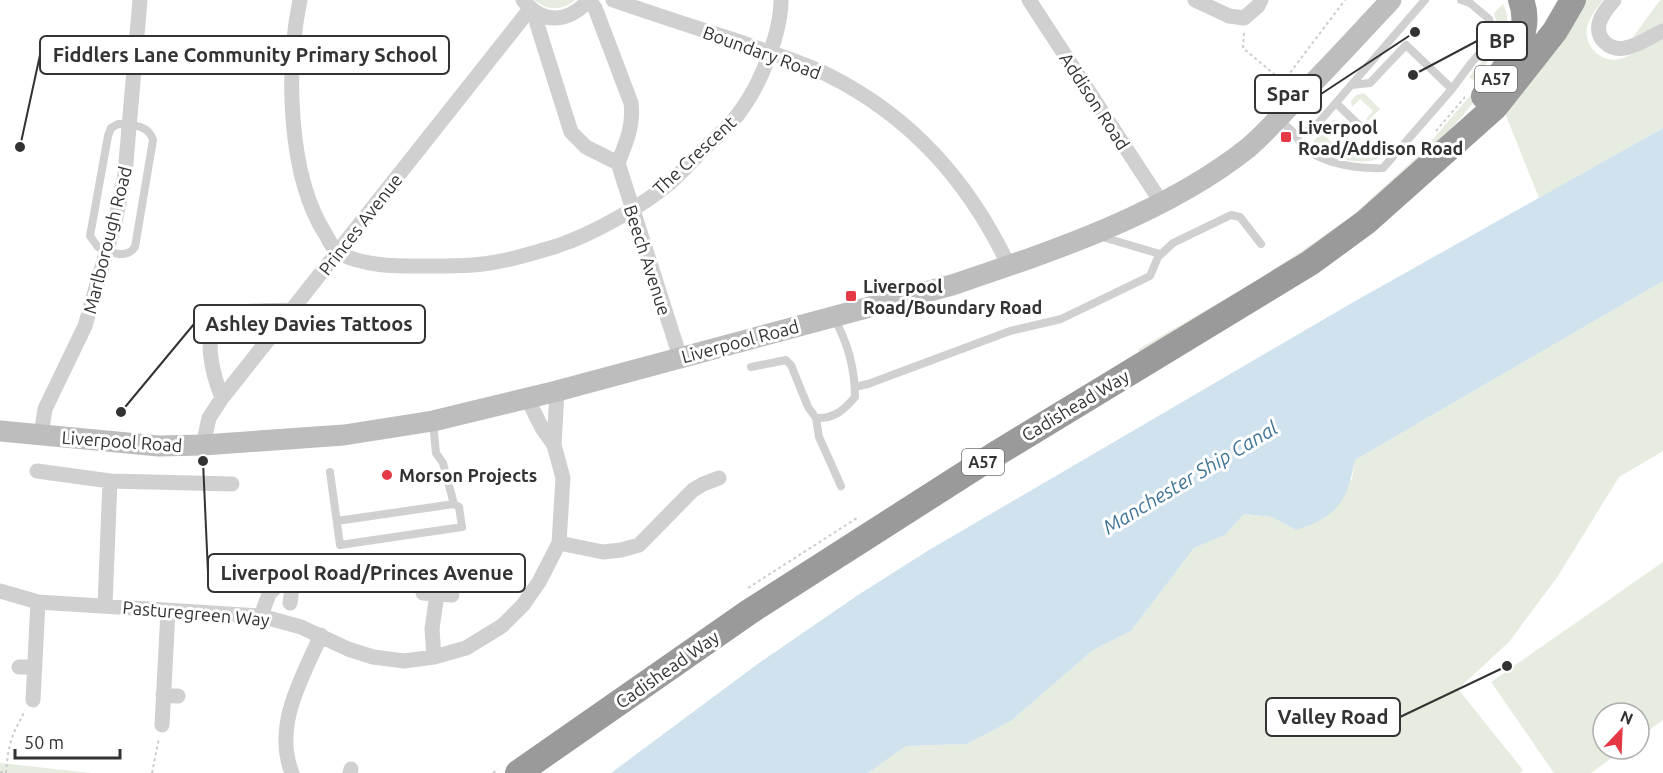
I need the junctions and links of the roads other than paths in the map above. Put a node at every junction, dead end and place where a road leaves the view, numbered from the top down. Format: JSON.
{"nodes":[{"id":1,"x":140,"y":0,"type":"edge"},
{"id":2,"x":300,"y":0,"type":"edge"},
{"id":3,"x":589,"y":0,"type":"edge"},
{"id":4,"x":613,"y":0,"type":"edge"},
{"id":5,"x":781,"y":0,"type":"edge"},
{"id":6,"x":1029,"y":0,"type":"edge"},
{"id":7,"x":1195,"y":0,"type":"edge"},
{"id":8,"x":1261,"y":0,"type":"edge"},
{"id":9,"x":1391,"y":0,"type":"edge"},
{"id":10,"x":1425,"y":0,"type":"edge"},
{"id":11,"x":1461,"y":0,"type":"edge"},
{"id":12,"x":1521,"y":0,"type":"edge"},
{"id":13,"x":1573,"y":0,"type":"edge"},
{"id":14,"x":1614,"y":0,"type":"edge"},
{"id":15,"x":530,"y":8,"type":"edge"},
{"id":16,"x":1663,"y":31,"type":"edge"},
{"id":17,"x":770,"y":52,"type":"junction"},
{"id":18,"x":1352,"y":85,"type":"junction"},
{"id":19,"x":1452,"y":89,"type":"junction"},
{"id":20,"x":1336,"y":103,"type":"junction"},
{"id":21,"x":1278,"y":118,"type":"junction"},
{"id":22,"x":129,"y":125,"type":"junction"},
{"id":23,"x":1366,"y":132,"type":"dead end"},
{"id":24,"x":1296,"y":135,"type":"junction"},
{"id":25,"x":1440,"y":142,"type":"junction"},
{"id":26,"x":618,"y":163,"type":"junction"},
{"id":27,"x":1161,"y":202,"type":"junction"},
{"id":28,"x":632,"y":209,"type":"junction"},
{"id":29,"x":1092,"y":234,"type":"junction"},
{"id":30,"x":1261,"y":244,"type":"dead end"},
{"id":31,"x":107,"y":251,"type":"junction"},
{"id":32,"x":337,"y":252,"type":"junction"},
{"id":33,"x":1160,"y":254,"type":"junction"},
{"id":34,"x":1009,"y":266,"type":"junction"},
{"id":35,"x":292,"y":310,"type":"junction"},
{"id":36,"x":833,"y":317,"type":"junction"},
{"id":37,"x":680,"y":357,"type":"junction"},
{"id":38,"x":751,"y":367,"type":"dead end"},
{"id":39,"x":855,"y":387,"type":"junction"},
{"id":40,"x":557,"y":391,"type":"junction"},
{"id":41,"x":222,"y":398,"type":"junction"},
{"id":42,"x":527,"y":398,"type":"junction"},
{"id":43,"x":816,"y":418,"type":"junction"},
{"id":44,"x":433,"y":421,"type":"junction"},
{"id":45,"x":0,"y":431,"type":"edge"},
{"id":46,"x":41,"y":435,"type":"junction"},
{"id":47,"x":203,"y":445,"type":"junction"},
{"id":48,"x":554,"y":445,"type":"junction"},
{"id":49,"x":37,"y":471,"type":"dead end"},
{"id":50,"x":330,"y":472,"type":"dead end"},
{"id":51,"x":719,"y":478,"type":"dead end"},
{"id":52,"x":110,"y":481,"type":"junction"},
{"id":53,"x":232,"y":484,"type":"dead end"},
{"id":54,"x":841,"y":486,"type":"dead end"},
{"id":55,"x":454,"y":504,"type":"junction"},
{"id":56,"x":337,"y":520,"type":"junction"},
{"id":57,"x":559,"y":543,"type":"junction"},
{"id":58,"x":295,"y":566,"type":"dead end"},
{"id":59,"x":292,"y":586,"type":"junction"},
{"id":60,"x":0,"y":591,"type":"edge"},
{"id":61,"x":437,"y":594,"type":"dead end"},
{"id":62,"x":38,"y":602,"type":"junction"},
{"id":63,"x":290,"y":603,"type":"dead end"},
{"id":64,"x":105,"y":605,"type":"junction"},
{"id":65,"x":168,"y":611,"type":"junction"},
{"id":66,"x":261,"y":615,"type":"junction"},
{"id":67,"x":321,"y":635,"type":"junction"},
{"id":68,"x":434,"y":657,"type":"junction"},
{"id":69,"x":33,"y":700,"type":"road end"},
{"id":70,"x":162,"y":725,"type":"road end"},
{"id":71,"x":510,"y":769,"type":"edge"},
{"id":72,"x":292,"y":773,"type":"edge"}],
"edges":[{"from":1,"to":22,"type":"street","name":"Marlborough Road"},
{"from":2,"to":32,"type":"street"},
{"from":3,"to":15,"type":"street"},
{"from":3,"to":26,"type":"street"},
{"from":4,"to":17,"type":"street","name":"Boundary Road"},
{"from":5,"to":17,"type":"street","name":"The Crescent"},
{"from":6,"to":27,"type":"street","name":"Addison Road"},
{"from":7,"to":8,"type":"street"},
{"from":9,"to":21,"type":"main road","name":"Liverpool Road"},
{"from":10,"to":18,"type":"lane"},
{"from":11,"to":19,"type":"lane"},
{"from":12,"to":25,"type":"highway","name":"Cadishead Way","number":"A57"},
{"from":13,"to":25,"type":"highway","name":"Cadishead Way","number":"A57"},
{"from":14,"to":16,"type":"street"},
{"from":15,"to":26,"type":"street"},
{"from":15,"to":32,"type":"street","name":"Princes Avenue"},
{"from":17,"to":28,"type":"street","name":"The Crescent"},
{"from":17,"to":34,"type":"street","name":"Boundary Road"},
{"from":18,"to":19,"type":"lane"},
{"from":18,"to":20,"type":"lane"},
{"from":19,"to":24,"type":"lane"},
{"from":20,"to":23,"type":"lane"},
{"from":20,"to":24,"type":"lane"},
{"from":21,"to":24,"type":"lane"},
{"from":21,"to":27,"type":"main road","name":"Liverpool Road"},
{"from":22,"to":31,"type":"street","name":"Marlborough Road"},
{"from":22,"to":31,"type":"lane"},
{"from":22,"to":31,"type":"lane"},
{"from":25,"to":71,"type":"highway","name":"Cadishead Way","number":"A57"},
{"from":26,"to":28,"type":"street","name":"Beech Avenue"},
{"from":27,"to":29,"type":"main road","name":"Liverpool Road"},
{"from":28,"to":32,"type":"street","name":"The Crescent"},
{"from":28,"to":37,"type":"street","name":"Beech Avenue"},
{"from":29,"to":33,"type":"lane"},
{"from":29,"to":34,"type":"main road","name":"Liverpool Road"},
{"from":30,"to":33,"type":"lane"},
{"from":31,"to":46,"type":"street","name":"Marlborough Road"},
{"from":32,"to":35,"type":"street","name":"Princes Avenue"},
{"from":33,"to":39,"type":"lane"},
{"from":34,"to":36,"type":"main road","name":"Liverpool Road"},
{"from":35,"to":41,"type":"street","name":"Princes Avenue"},
{"from":35,"to":41,"type":"street"},
{"from":36,"to":37,"type":"main road","name":"Liverpool Road"},
{"from":36,"to":39,"type":"lane"},
{"from":37,"to":40,"type":"main road","name":"Liverpool Road"},
{"from":38,"to":43,"type":"lane"},
{"from":39,"to":43,"type":"lane"},
{"from":40,"to":42,"type":"main road","name":"Liverpool Road"},
{"from":40,"to":48,"type":"street","name":"Pasturegreen Way"},
{"from":41,"to":47,"type":"street","name":"Princes Avenue"},
{"from":42,"to":44,"type":"main road","name":"Liverpool Road"},
{"from":42,"to":48,"type":"street","name":"Pasturegreen Way"},
{"from":43,"to":54,"type":"lane"},
{"from":44,"to":47,"type":"main road","name":"Liverpool Road"},
{"from":44,"to":55,"type":"lane"},
{"from":45,"to":46,"type":"main road","name":"Liverpool Road"},
{"from":46,"to":47,"type":"main road","name":"Liverpool Road"},
{"from":48,"to":57,"type":"street","name":"Pasturegreen Way"},
{"from":49,"to":52,"type":"street"},
{"from":50,"to":56,"type":"lane"},
{"from":51,"to":57,"type":"street"},
{"from":52,"to":53,"type":"street"},
{"from":52,"to":64,"type":"street"},
{"from":55,"to":56,"type":"lane"},
{"from":55,"to":56,"type":"lane"},
{"from":57,"to":68,"type":"street","name":"Pasturegreen Way"},
{"from":58,"to":59,"type":"street"},
{"from":59,"to":63,"type":"street"},
{"from":59,"to":66,"type":"street"},
{"from":60,"to":62,"type":"street","name":"Pasturegreen Way"},
{"from":61,"to":68,"type":"street"},
{"from":62,"to":64,"type":"street","name":"Pasturegreen Way"},
{"from":62,"to":69,"type":"street"},
{"from":64,"to":65,"type":"street","name":"Pasturegreen Way"},
{"from":65,"to":66,"type":"street","name":"Pasturegreen Way"},
{"from":65,"to":70,"type":"street"},
{"from":66,"to":67,"type":"street","name":"Pasturegreen Way"},
{"from":67,"to":68,"type":"street","name":"Pasturegreen Way"},
{"from":67,"to":72,"type":"street"}]}
